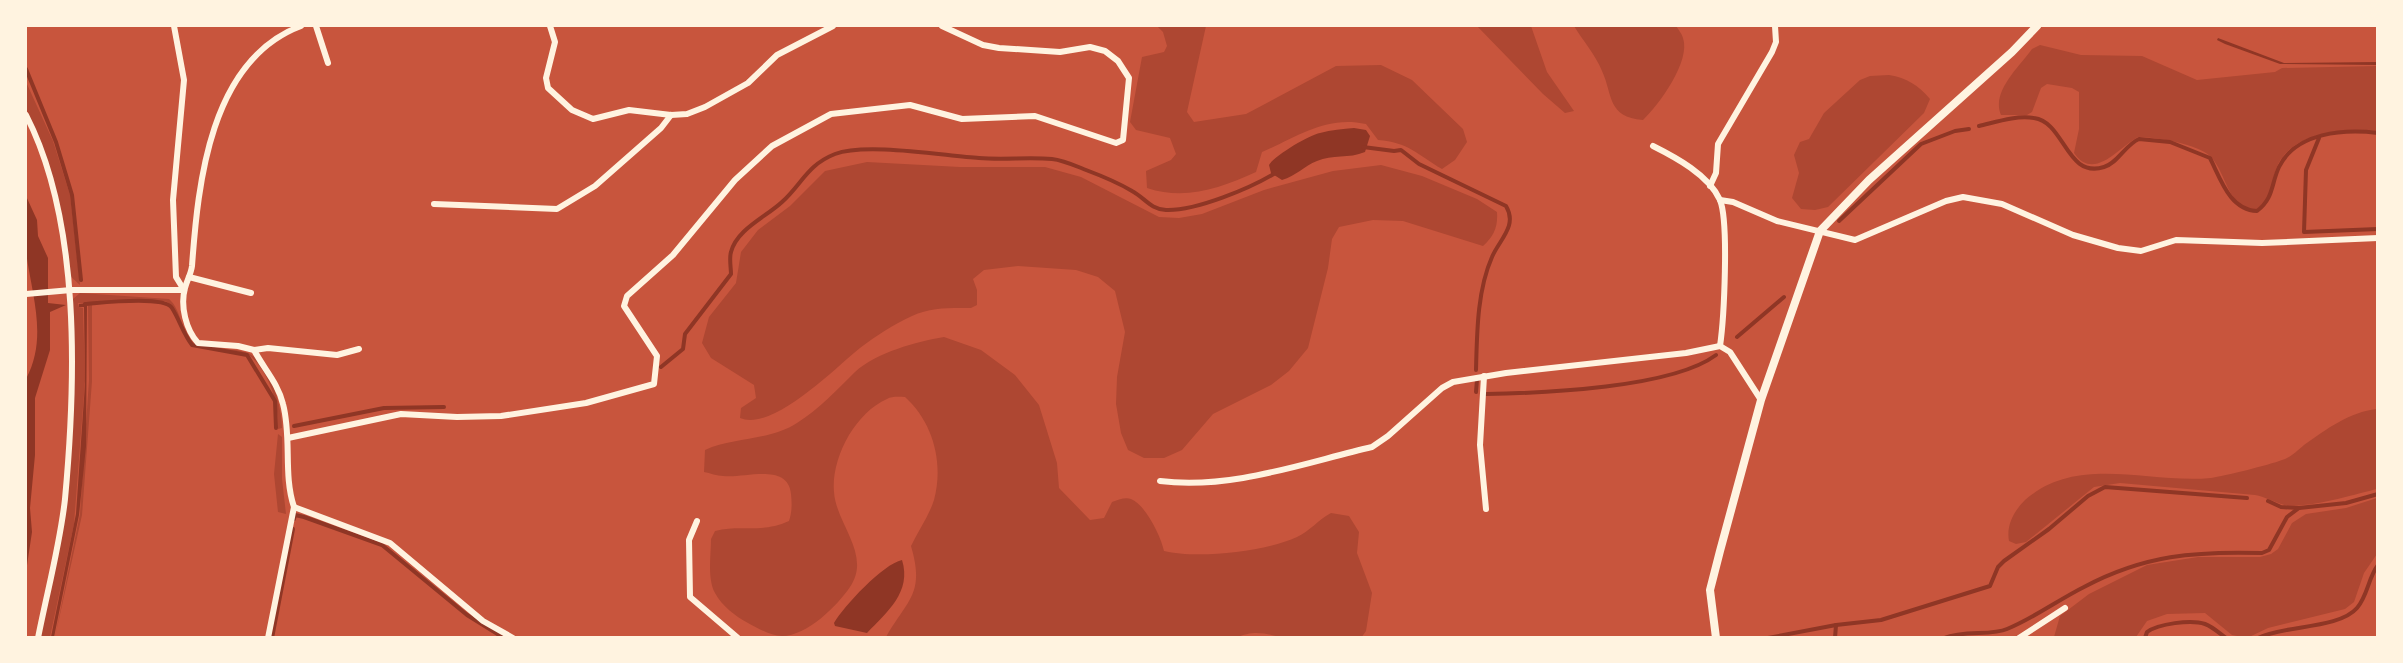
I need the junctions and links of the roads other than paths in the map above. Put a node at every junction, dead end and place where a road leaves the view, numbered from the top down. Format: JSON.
{"nodes":[{"id":1,"x":174,"y":26,"type":"edge"},
{"id":2,"x":301,"y":26,"type":"edge"},
{"id":3,"x":315,"y":26,"type":"edge"},
{"id":4,"x":550,"y":26,"type":"edge"},
{"id":5,"x":832,"y":26,"type":"edge"},
{"id":6,"x":942,"y":26,"type":"edge"},
{"id":7,"x":1775,"y":26,"type":"edge"},
{"id":8,"x":2037,"y":26,"type":"edge"},
{"id":9,"x":328,"y":63,"type":"dead end"},
{"id":10,"x":26,"y":115,"type":"edge"},
{"id":11,"x":671,"y":115,"type":"junction"},
{"id":12,"x":1653,"y":146,"type":"dead end"},
{"id":13,"x":1710,"y":186,"type":"junction"},
{"id":14,"x":1720,"y":200,"type":"junction"},
{"id":15,"x":434,"y":204,"type":"dead end"},
{"id":16,"x":1820,"y":231,"type":"junction"},
{"id":17,"x":2378,"y":238,"type":"edge"},
{"id":18,"x":189,"y":277,"type":"junction"},
{"id":19,"x":71,"y":290,"type":"junction"},
{"id":20,"x":184,"y":290,"type":"junction"},
{"id":21,"x":251,"y":293,"type":"dead end"},
{"id":22,"x":26,"y":294,"type":"edge"},
{"id":23,"x":1720,"y":346,"type":"junction"},
{"id":24,"x":359,"y":349,"type":"dead end"},
{"id":25,"x":254,"y":350,"type":"junction"},
{"id":26,"x":1484,"y":376,"type":"junction"},
{"id":27,"x":1761,"y":400,"type":"junction"},
{"id":28,"x":288,"y":438,"type":"junction"},
{"id":29,"x":1160,"y":481,"type":"dead end"},
{"id":30,"x":294,"y":507,"type":"junction"},
{"id":31,"x":1486,"y":509,"type":"dead end"},
{"id":32,"x":698,"y":521,"type":"dead end"},
{"id":33,"x":2066,"y":608,"type":"dead end"},
{"id":34,"x":38,"y":638,"type":"edge"},
{"id":35,"x":268,"y":638,"type":"edge"},
{"id":36,"x":513,"y":638,"type":"edge"},
{"id":37,"x":738,"y":638,"type":"edge"},
{"id":38,"x":1716,"y":638,"type":"edge"},
{"id":39,"x":2019,"y":638,"type":"edge"}],
"edges":[{"from":1,"to":20,"type":"street"},
{"from":2,"to":18,"type":"street"},
{"from":3,"to":9,"type":"street"},
{"from":4,"to":11,"type":"street"},
{"from":5,"to":11,"type":"street"},
{"from":6,"to":28,"type":"street"},
{"from":7,"to":13,"type":"street"},
{"from":8,"to":16,"type":"street"},
{"from":10,"to":19,"type":"street"},
{"from":11,"to":15,"type":"street"},
{"from":12,"to":13,"type":"street"},
{"from":13,"to":14,"type":"street"},
{"from":14,"to":16,"type":"street"},
{"from":14,"to":23,"type":"street"},
{"from":16,"to":17,"type":"street"},
{"from":16,"to":27,"type":"street"},
{"from":18,"to":20,"type":"street"},
{"from":18,"to":21,"type":"street"},
{"from":19,"to":20,"type":"street"},
{"from":19,"to":22,"type":"street"},
{"from":19,"to":34,"type":"street"},
{"from":20,"to":25,"type":"street"},
{"from":23,"to":26,"type":"street"},
{"from":23,"to":27,"type":"street"},
{"from":24,"to":25,"type":"street"},
{"from":25,"to":28,"type":"street"},
{"from":26,"to":29,"type":"street"},
{"from":26,"to":31,"type":"street"},
{"from":27,"to":38,"type":"street"},
{"from":28,"to":30,"type":"street"},
{"from":30,"to":35,"type":"street"},
{"from":30,"to":36,"type":"street"},
{"from":32,"to":37,"type":"street"},
{"from":33,"to":39,"type":"street"}]}
